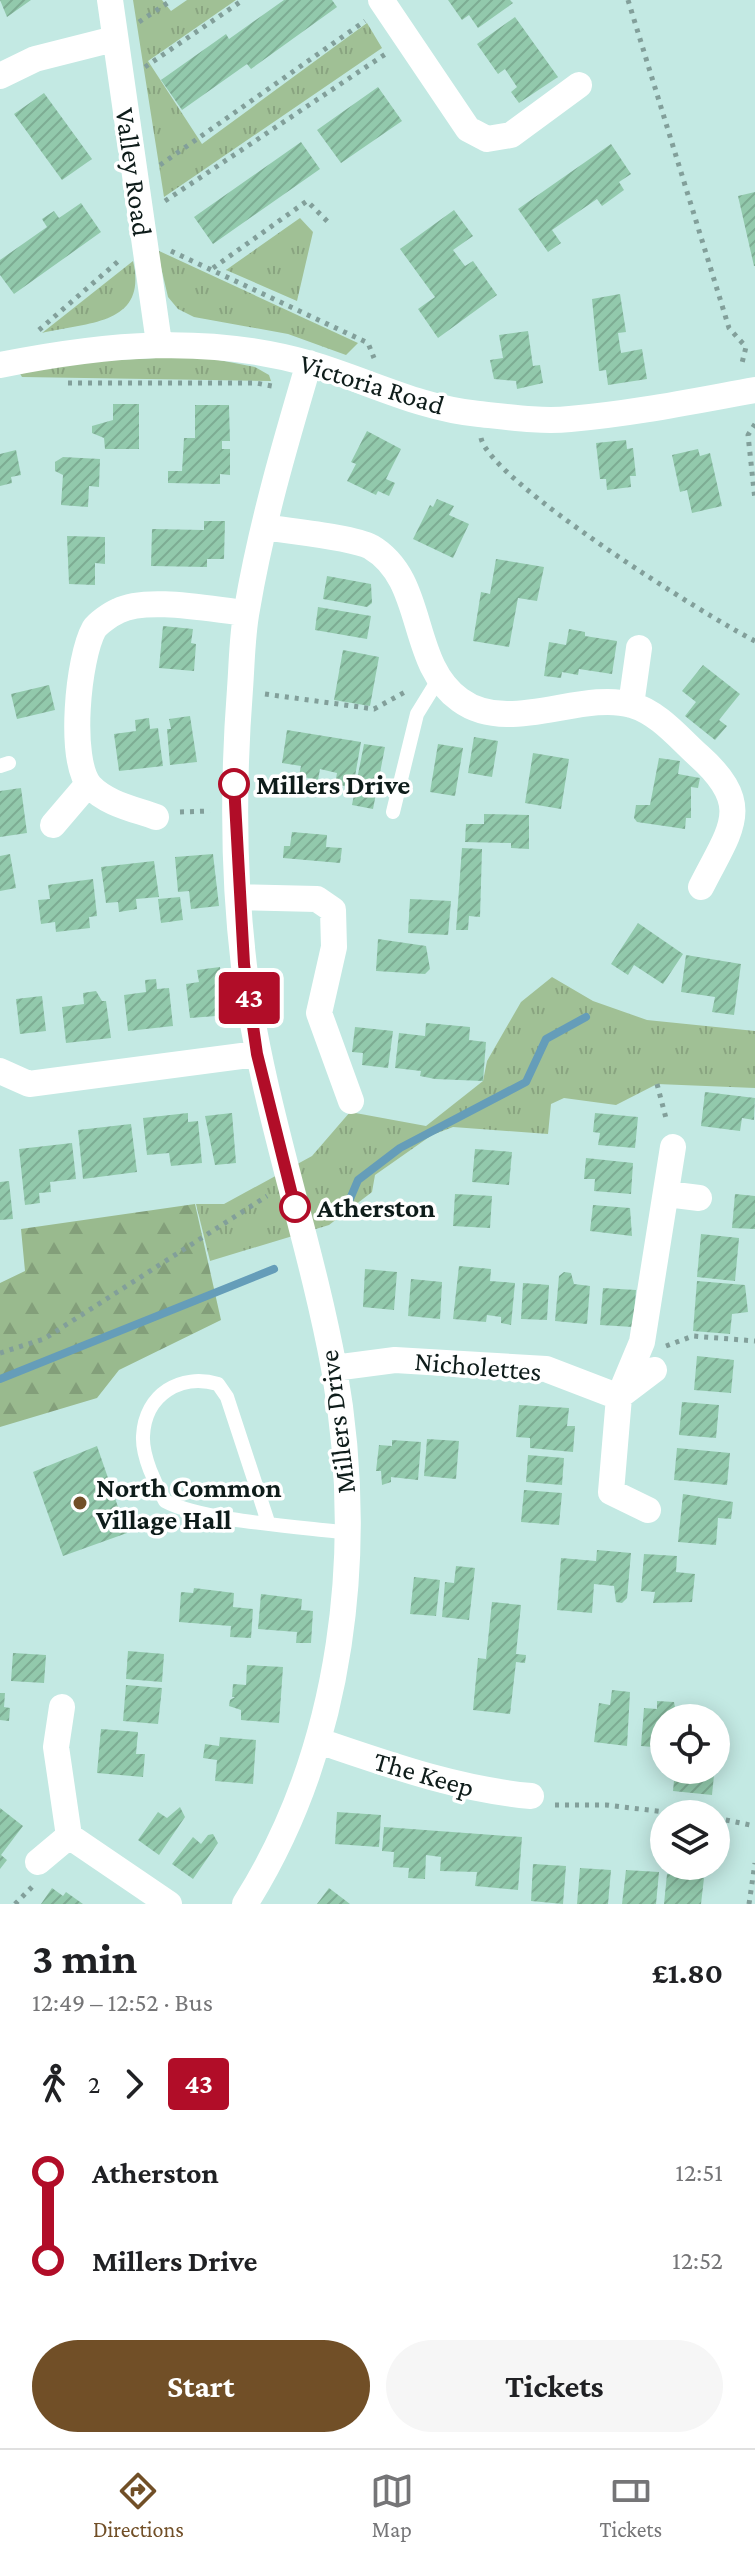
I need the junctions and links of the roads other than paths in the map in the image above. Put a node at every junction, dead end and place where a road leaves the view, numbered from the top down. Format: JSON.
{"nodes":[{"id":1,"x":110,"y":0,"type":"edge"},
{"id":2,"x":383,"y":3,"type":"edge"},
{"id":3,"x":114,"y":39,"type":"junction"},
{"id":4,"x":0,"y":76,"type":"edge"},
{"id":5,"x":579,"y":85,"type":"dead end"},
{"id":6,"x":159,"y":343,"type":"junction"},
{"id":7,"x":309,"y":363,"type":"junction"},
{"id":8,"x":0,"y":365,"type":"edge"},
{"id":9,"x":749,"y":391,"type":"edge"},
{"id":10,"x":264,"y":527,"type":"junction"},
{"id":11,"x":246,"y":613,"type":"junction"},
{"id":12,"x":639,"y":648,"type":"dead end"},
{"id":13,"x":433,"y":671,"type":"junction"},
{"id":14,"x":631,"y":705,"type":"junction"},
{"id":15,"x":88,"y":784,"type":"junction"},
{"id":16,"x":393,"y":812,"type":"dead end"},
{"id":17,"x":150,"y":814,"type":"road end"},
{"id":18,"x":53,"y":825,"type":"dead end"},
{"id":19,"x":701,"y":887,"type":"dead end"},
{"id":20,"x":239,"y":897,"type":"junction"},
{"id":21,"x":257,"y":1054,"type":"junction"},
{"id":22,"x":0,"y":1071,"type":"edge"},
{"id":23,"x":351,"y":1101,"type":"dead end"},
{"id":24,"x":673,"y":1147,"type":"road end"},
{"id":25,"x":667,"y":1194,"type":"junction"},
{"id":26,"x":699,"y":1198,"type":"dead end"},
{"id":27,"x":334,"y":1368,"type":"junction"},
{"id":28,"x":654,"y":1370,"type":"road end"},
{"id":29,"x":619,"y":1397,"type":"junction"},
{"id":30,"x":648,"y":1510,"type":"dead end"},
{"id":31,"x":268,"y":1522,"type":"junction"},
{"id":32,"x":349,"y":1533,"type":"junction"},
{"id":33,"x":62,"y":1707,"type":"dead end"},
{"id":34,"x":319,"y":1741,"type":"junction"},
{"id":35,"x":531,"y":1796,"type":"road end"},
{"id":36,"x":69,"y":1836,"type":"junction"},
{"id":37,"x":38,"y":1862,"type":"dead end"},
{"id":38,"x":169,"y":1904,"type":"edge"},
{"id":39,"x":245,"y":1904,"type":"edge"}],
"edges":[{"from":1,"to":3,"type":"street","name":"Valley Road"},
{"from":2,"to":5,"type":"street"},
{"from":3,"to":4,"type":"street"},
{"from":3,"to":6,"type":"street","name":"Valley Road"},
{"from":6,"to":7,"type":"street","name":"Victoria Road"},
{"from":6,"to":8,"type":"street","name":"Victoria Road"},
{"from":7,"to":9,"type":"street","name":"Victoria Road"},
{"from":7,"to":10,"type":"street","name":"Millers Drive"},
{"from":10,"to":11,"type":"street","name":"Millers Drive"},
{"from":10,"to":13,"type":"street"},
{"from":11,"to":15,"type":"street"},
{"from":11,"to":20,"type":"street","name":"Millers Drive"},
{"from":12,"to":14,"type":"street"},
{"from":13,"to":14,"type":"street"},
{"from":13,"to":16,"type":"lane"},
{"from":14,"to":19,"type":"street"},
{"from":15,"to":17,"type":"street"},
{"from":15,"to":18,"type":"street"},
{"from":20,"to":21,"type":"street","name":"Millers Drive"},
{"from":20,"to":23,"type":"street"},
{"from":21,"to":22,"type":"street"},
{"from":21,"to":27,"type":"street","name":"Millers Drive"},
{"from":24,"to":25,"type":"street"},
{"from":25,"to":26,"type":"street"},
{"from":25,"to":29,"type":"street"},
{"from":27,"to":29,"type":"street","name":"Nicholettes"},
{"from":27,"to":32,"type":"street","name":"Millers Drive"},
{"from":28,"to":29,"type":"street"},
{"from":29,"to":30,"type":"street"},
{"from":31,"to":31,"type":"lane"},
{"from":31,"to":32,"type":"lane"},
{"from":32,"to":34,"type":"street","name":"Millers Drive"},
{"from":33,"to":36,"type":"street"},
{"from":34,"to":35,"type":"street","name":"The Keep"},
{"from":34,"to":39,"type":"street","name":"Millers Drive"},
{"from":36,"to":37,"type":"street"},
{"from":36,"to":38,"type":"street"}]}
